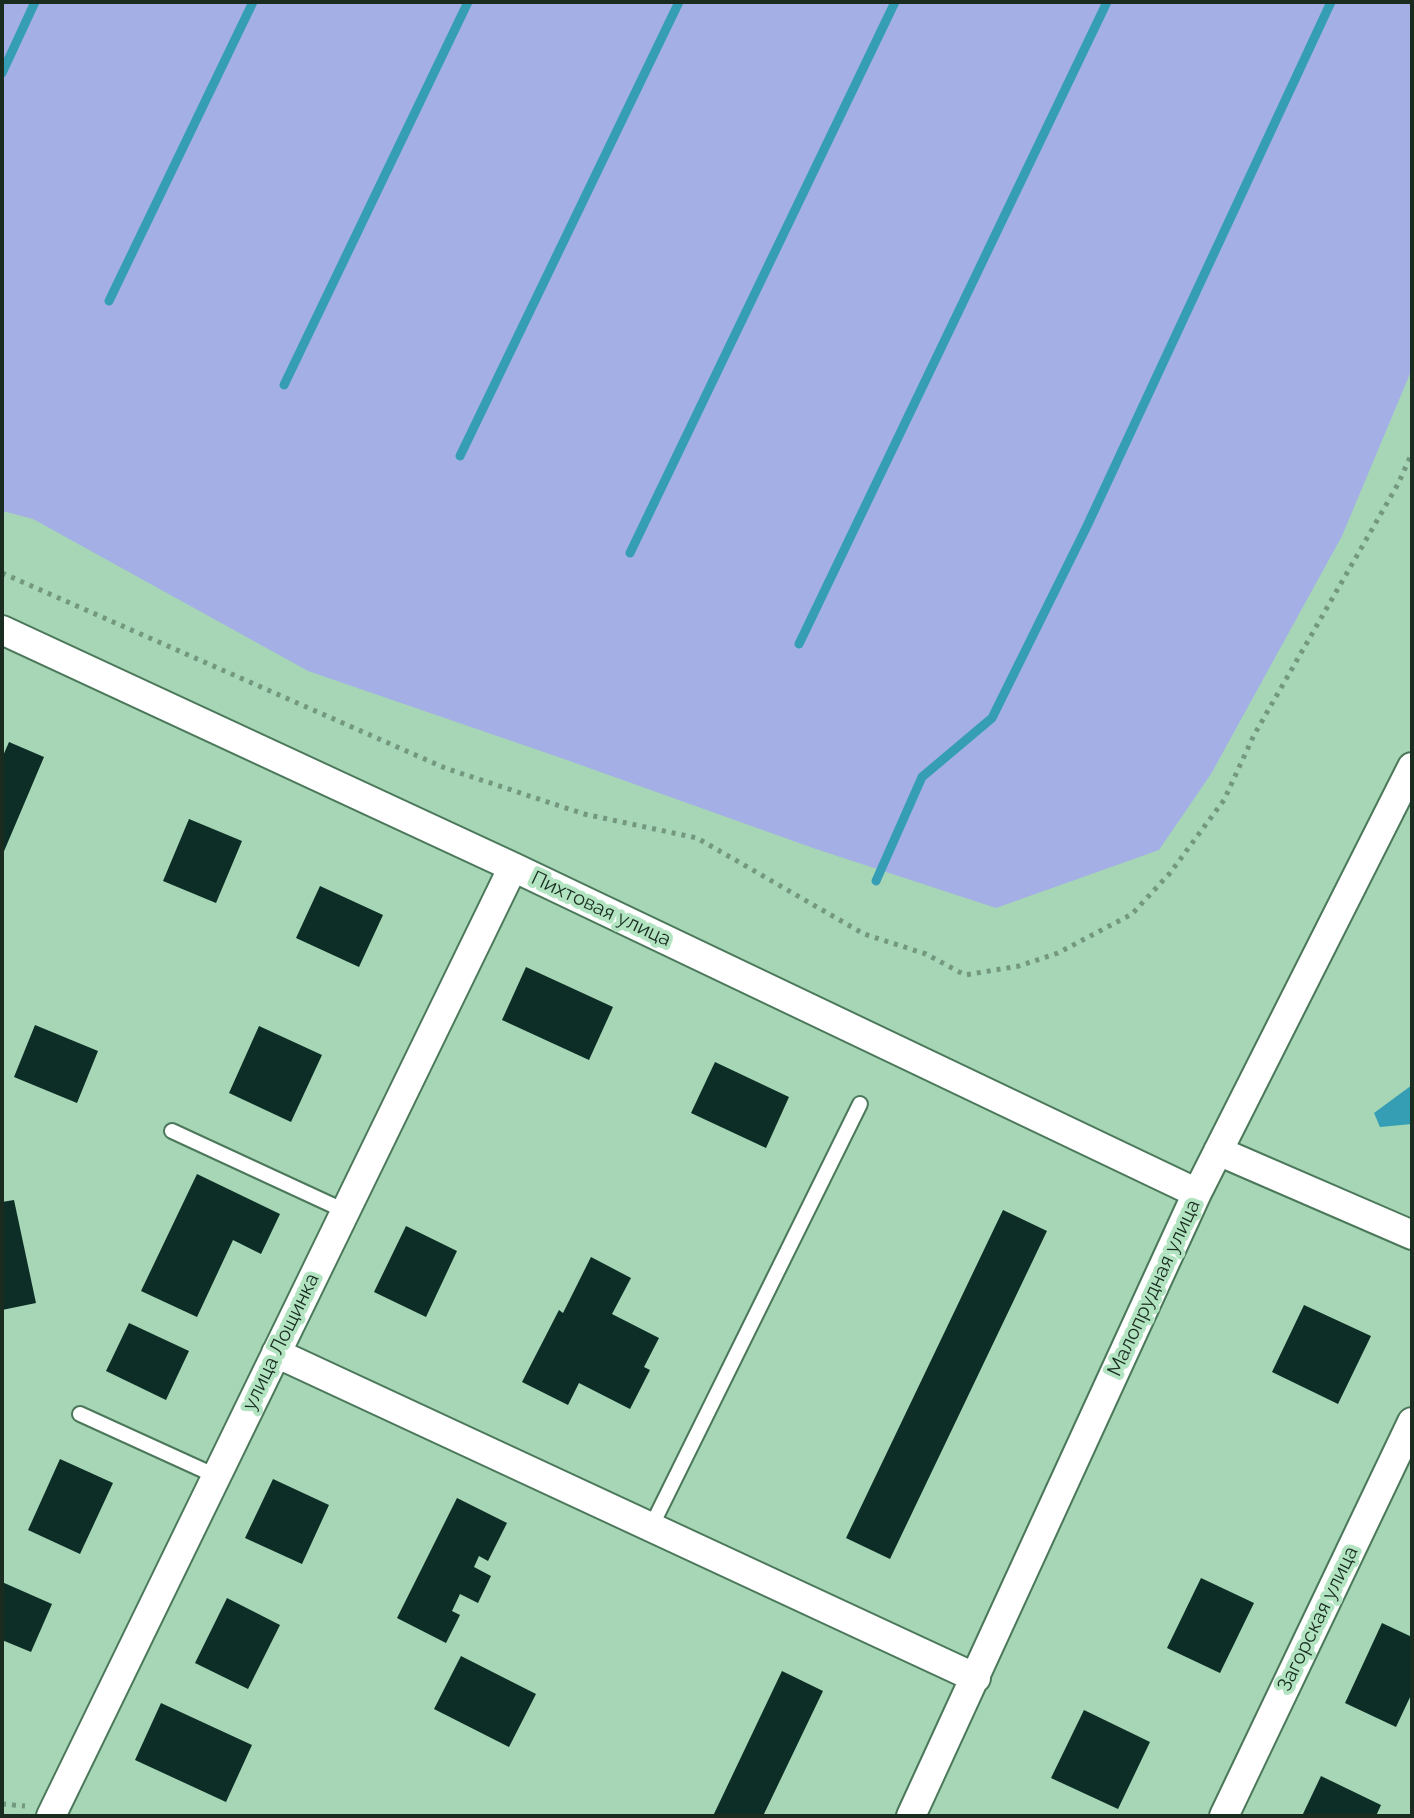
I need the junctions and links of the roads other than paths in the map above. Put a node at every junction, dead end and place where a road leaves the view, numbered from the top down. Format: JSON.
{"nodes":[{"id":1,"x":2,"y":630,"type":"edge"},
{"id":2,"x":1412,"y":767,"type":"edge"},
{"id":3,"x":513,"y":867,"type":"junction"},
{"id":4,"x":860,"y":1104,"type":"dead end"},
{"id":5,"x":172,"y":1131,"type":"dead end"},
{"id":6,"x":1218,"y":1151,"type":"junction"},
{"id":7,"x":1197,"y":1193,"type":"junction"},
{"id":8,"x":345,"y":1211,"type":"junction"},
{"id":9,"x":1412,"y":1235,"type":"edge"},
{"id":10,"x":276,"y":1353,"type":"junction"},
{"id":11,"x":80,"y":1414,"type":"dead end"},
{"id":12,"x":1412,"y":1422,"type":"edge"},
{"id":13,"x":216,"y":1476,"type":"junction"},
{"id":14,"x":651,"y":1527,"type":"junction"},
{"id":15,"x":976,"y":1678,"type":"junction"},
{"id":16,"x":51,"y":1816,"type":"edge"},
{"id":17,"x":911,"y":1816,"type":"edge"},
{"id":18,"x":1224,"y":1816,"type":"edge"}],
"edges":[{"from":1,"to":3,"type":"street","name":"Пихтовая улица"},
{"from":2,"to":6,"type":"street","name":"Малопрудная улица"},
{"from":3,"to":7,"type":"street","name":"Пихтовая улица"},
{"from":3,"to":8,"type":"street","name":"улица Лощинка"},
{"from":4,"to":14,"type":"lane"},
{"from":5,"to":8,"type":"lane"},
{"from":6,"to":7,"type":"street","name":"Малопрудная улица"},
{"from":6,"to":9,"type":"street"},
{"from":7,"to":15,"type":"street","name":"Малопрудная улица"},
{"from":8,"to":10,"type":"street","name":"улица Лощинка"},
{"from":10,"to":13,"type":"street","name":"улица Лощинка"},
{"from":10,"to":14,"type":"street"},
{"from":11,"to":13,"type":"lane"},
{"from":12,"to":18,"type":"street","name":"Загорская улица"},
{"from":13,"to":16,"type":"street","name":"улица Лощинка"},
{"from":14,"to":15,"type":"street"},
{"from":15,"to":17,"type":"street","name":"Малопрудная улица"}]}
